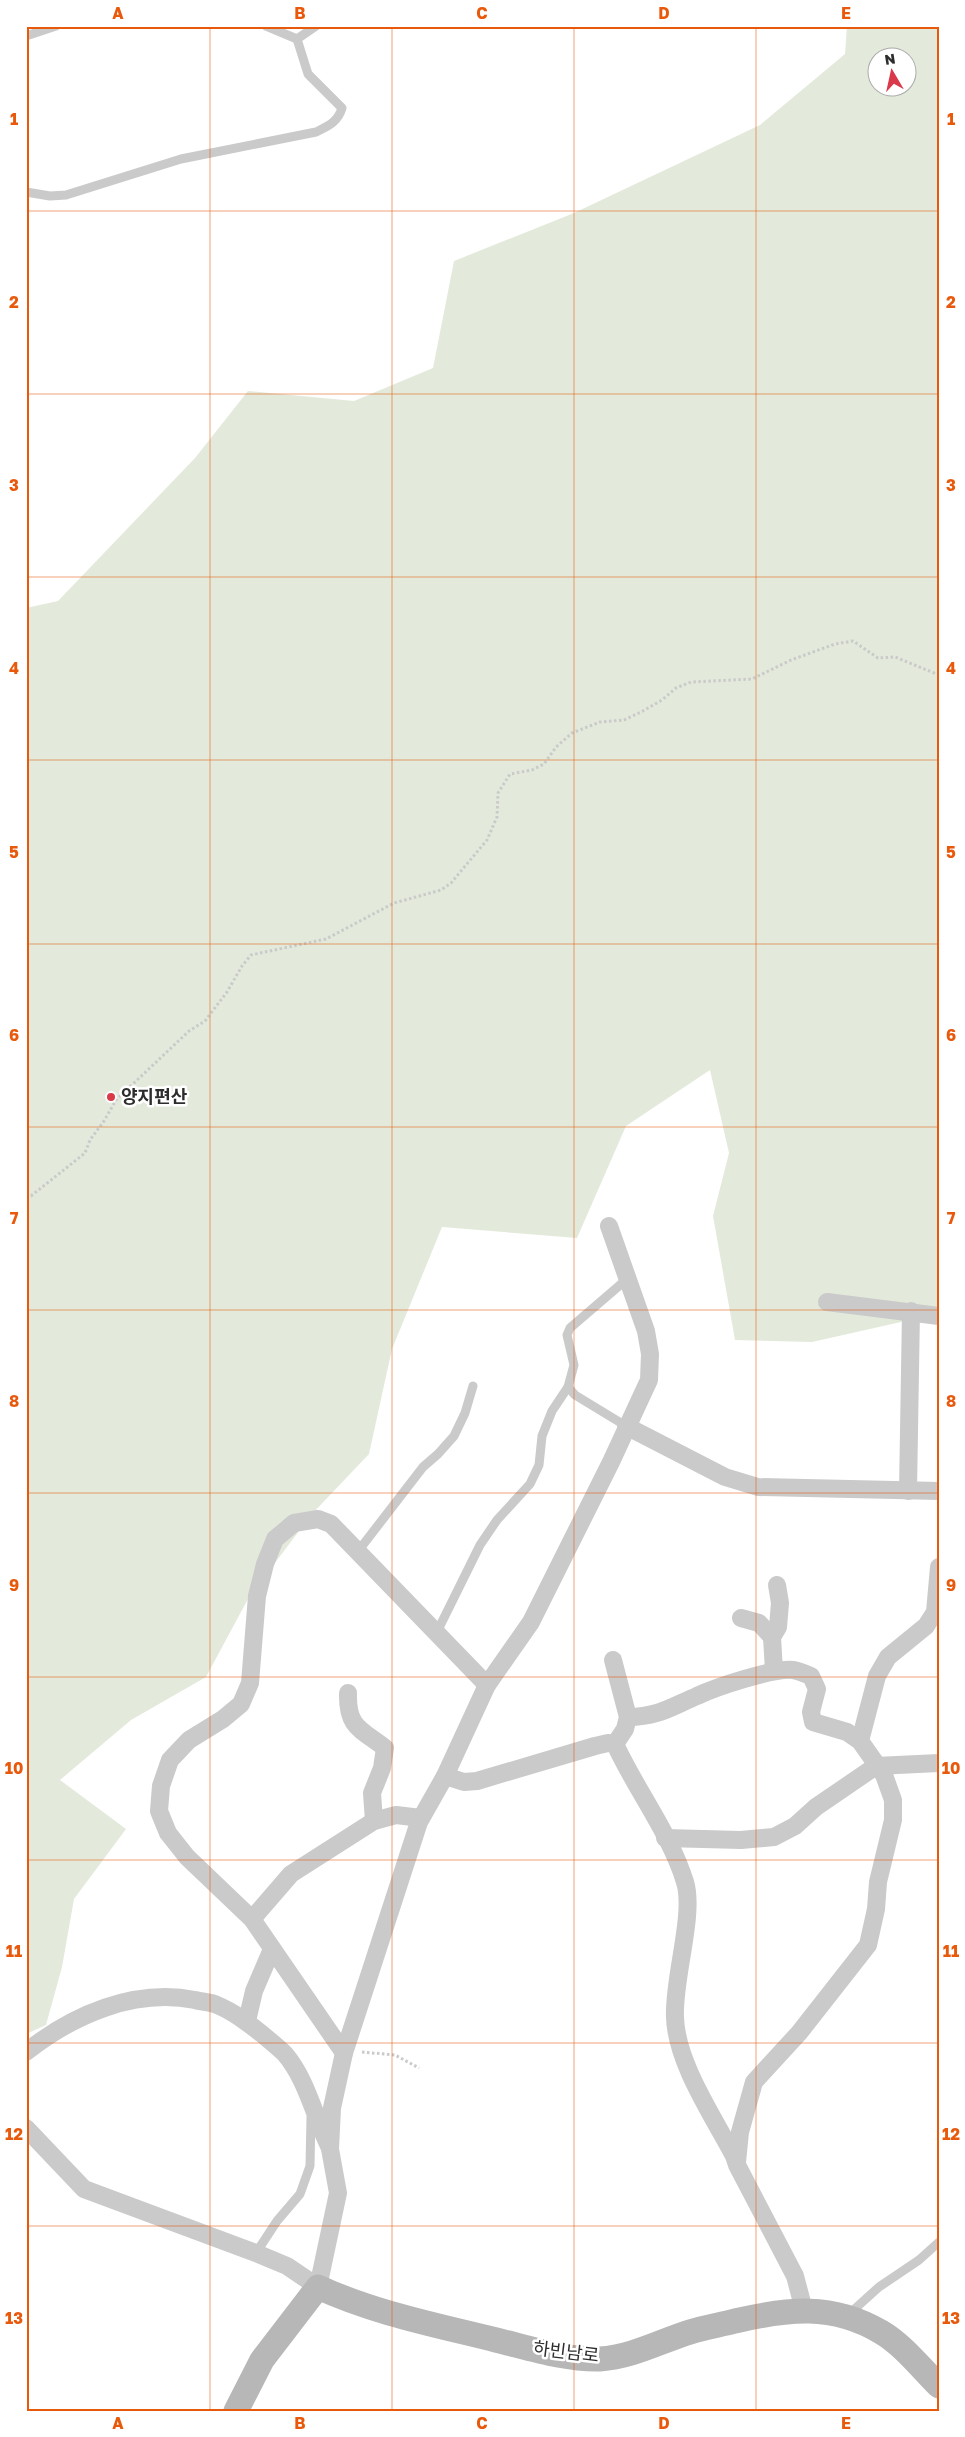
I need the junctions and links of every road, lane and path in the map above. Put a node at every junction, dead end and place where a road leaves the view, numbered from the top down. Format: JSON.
{"nodes":[{"id":1,"x":56,"y":26,"type":"edge"},
{"id":2,"x":266,"y":26,"type":"edge"},
{"id":3,"x":316,"y":26,"type":"edge"},
{"id":4,"x":26,"y":36,"type":"edge"},
{"id":5,"x":297,"y":39,"type":"junction"},
{"id":6,"x":26,"y":192,"type":"edge"},
{"id":7,"x":939,"y":675,"type":"edge"},
{"id":8,"x":26,"y":1196,"type":"edge"},
{"id":9,"x":609,"y":1226,"type":"dead end"},
{"id":10,"x":627,"y":1279,"type":"junction"},
{"id":11,"x":827,"y":1302,"type":"dead end"},
{"id":12,"x":911,"y":1311,"type":"junction"},
{"id":13,"x":939,"y":1316,"type":"edge"},
{"id":14,"x":474,"y":1386,"type":"dead end"},
{"id":15,"x":568,"y":1387,"type":"junction"},
{"id":16,"x":626,"y":1426,"type":"junction"},
{"id":17,"x":939,"y":1491,"type":"edge"},
{"id":18,"x":908,"y":1492,"type":"junction"},
{"id":19,"x":359,"y":1550,"type":"junction"},
{"id":20,"x":939,"y":1567,"type":"edge"},
{"id":21,"x":777,"y":1585,"type":"dead end"},
{"id":22,"x":741,"y":1618,"type":"dead end"},
{"id":23,"x":436,"y":1634,"type":"junction"},
{"id":24,"x":772,"y":1638,"type":"junction"},
{"id":25,"x":613,"y":1660,"type":"dead end"},
{"id":26,"x":774,"y":1672,"type":"junction"},
{"id":27,"x":487,"y":1685,"type":"junction"},
{"id":28,"x":348,"y":1693,"type":"dead end"},
{"id":29,"x":628,"y":1717,"type":"junction"},
{"id":30,"x":860,"y":1741,"type":"junction"},
{"id":31,"x":614,"y":1744,"type":"junction"},
{"id":32,"x":939,"y":1763,"type":"edge"},
{"id":33,"x":876,"y":1766,"type":"junction"},
{"id":34,"x":445,"y":1776,"type":"junction"},
{"id":35,"x":421,"y":1818,"type":"junction"},
{"id":36,"x":374,"y":1821,"type":"junction"},
{"id":37,"x":665,"y":1838,"type":"junction"},
{"id":38,"x":252,"y":1919,"type":"junction"},
{"id":39,"x":272,"y":1949,"type":"junction"},
{"id":40,"x":247,"y":2021,"type":"junction"},
{"id":41,"x":26,"y":2052,"type":"edge"},
{"id":42,"x":344,"y":2054,"type":"junction"},
{"id":43,"x":419,"y":2068,"type":"dead end"},
{"id":44,"x":310,"y":2099,"type":"junction"},
{"id":45,"x":26,"y":2128,"type":"edge"},
{"id":46,"x":330,"y":2149,"type":"junction"},
{"id":47,"x":737,"y":2165,"type":"junction"},
{"id":48,"x":939,"y":2242,"type":"edge"},
{"id":49,"x":256,"y":2253,"type":"junction"},
{"id":50,"x":318,"y":2287,"type":"junction"},
{"id":51,"x":804,"y":2310,"type":"junction"},
{"id":52,"x":846,"y":2317,"type":"junction"},
{"id":53,"x":939,"y":2386,"type":"edge"},
{"id":54,"x":236,"y":2411,"type":"edge"}],
"edges":[{"from":1,"to":4,"type":"lane"},
{"from":2,"to":5,"type":"lane"},
{"from":3,"to":5,"type":"lane"},
{"from":5,"to":6,"type":"lane"},
{"from":7,"to":8,"type":"path"},
{"from":9,"to":10,"type":"street"},
{"from":10,"to":15,"type":"lane"},
{"from":10,"to":16,"type":"street"},
{"from":11,"to":12,"type":"street"},
{"from":12,"to":13,"type":"street"},
{"from":12,"to":18,"type":"street"},
{"from":14,"to":19,"type":"lane"},
{"from":15,"to":16,"type":"lane"},
{"from":15,"to":23,"type":"lane"},
{"from":16,"to":18,"type":"street"},
{"from":16,"to":27,"type":"street"},
{"from":17,"to":18,"type":"street"},
{"from":19,"to":23,"type":"street"},
{"from":19,"to":38,"type":"street"},
{"from":20,"to":30,"type":"street"},
{"from":21,"to":24,"type":"street"},
{"from":22,"to":24,"type":"street"},
{"from":23,"to":27,"type":"street"},
{"from":24,"to":26,"type":"street"},
{"from":25,"to":29,"type":"street"},
{"from":26,"to":29,"type":"street"},
{"from":26,"to":30,"type":"street"},
{"from":27,"to":34,"type":"street"},
{"from":28,"to":36,"type":"street"},
{"from":29,"to":31,"type":"street"},
{"from":30,"to":33,"type":"street"},
{"from":31,"to":34,"type":"street"},
{"from":31,"to":37,"type":"street"},
{"from":32,"to":33,"type":"street"},
{"from":33,"to":37,"type":"street"},
{"from":33,"to":47,"type":"street"},
{"from":34,"to":35,"type":"street"},
{"from":35,"to":36,"type":"street"},
{"from":35,"to":42,"type":"street"},
{"from":36,"to":38,"type":"street"},
{"from":37,"to":47,"type":"street"},
{"from":38,"to":39,"type":"street"},
{"from":39,"to":40,"type":"street"},
{"from":39,"to":42,"type":"street"},
{"from":40,"to":41,"type":"street"},
{"from":40,"to":44,"type":"street"},
{"from":42,"to":43,"type":"path"},
{"from":42,"to":46,"type":"street"},
{"from":44,"to":46,"type":"street"},
{"from":44,"to":49,"type":"lane"},
{"from":45,"to":49,"type":"street"},
{"from":46,"to":50,"type":"street"},
{"from":47,"to":51,"type":"street"},
{"from":48,"to":52,"type":"lane"},
{"from":49,"to":50,"type":"street"},
{"from":50,"to":51,"type":"street","name":"하빈남로"},
{"from":50,"to":54,"type":"street"},
{"from":51,"to":52,"type":"street","name":"하빈남로"},
{"from":52,"to":53,"type":"street","name":"하빈남로"}]}
